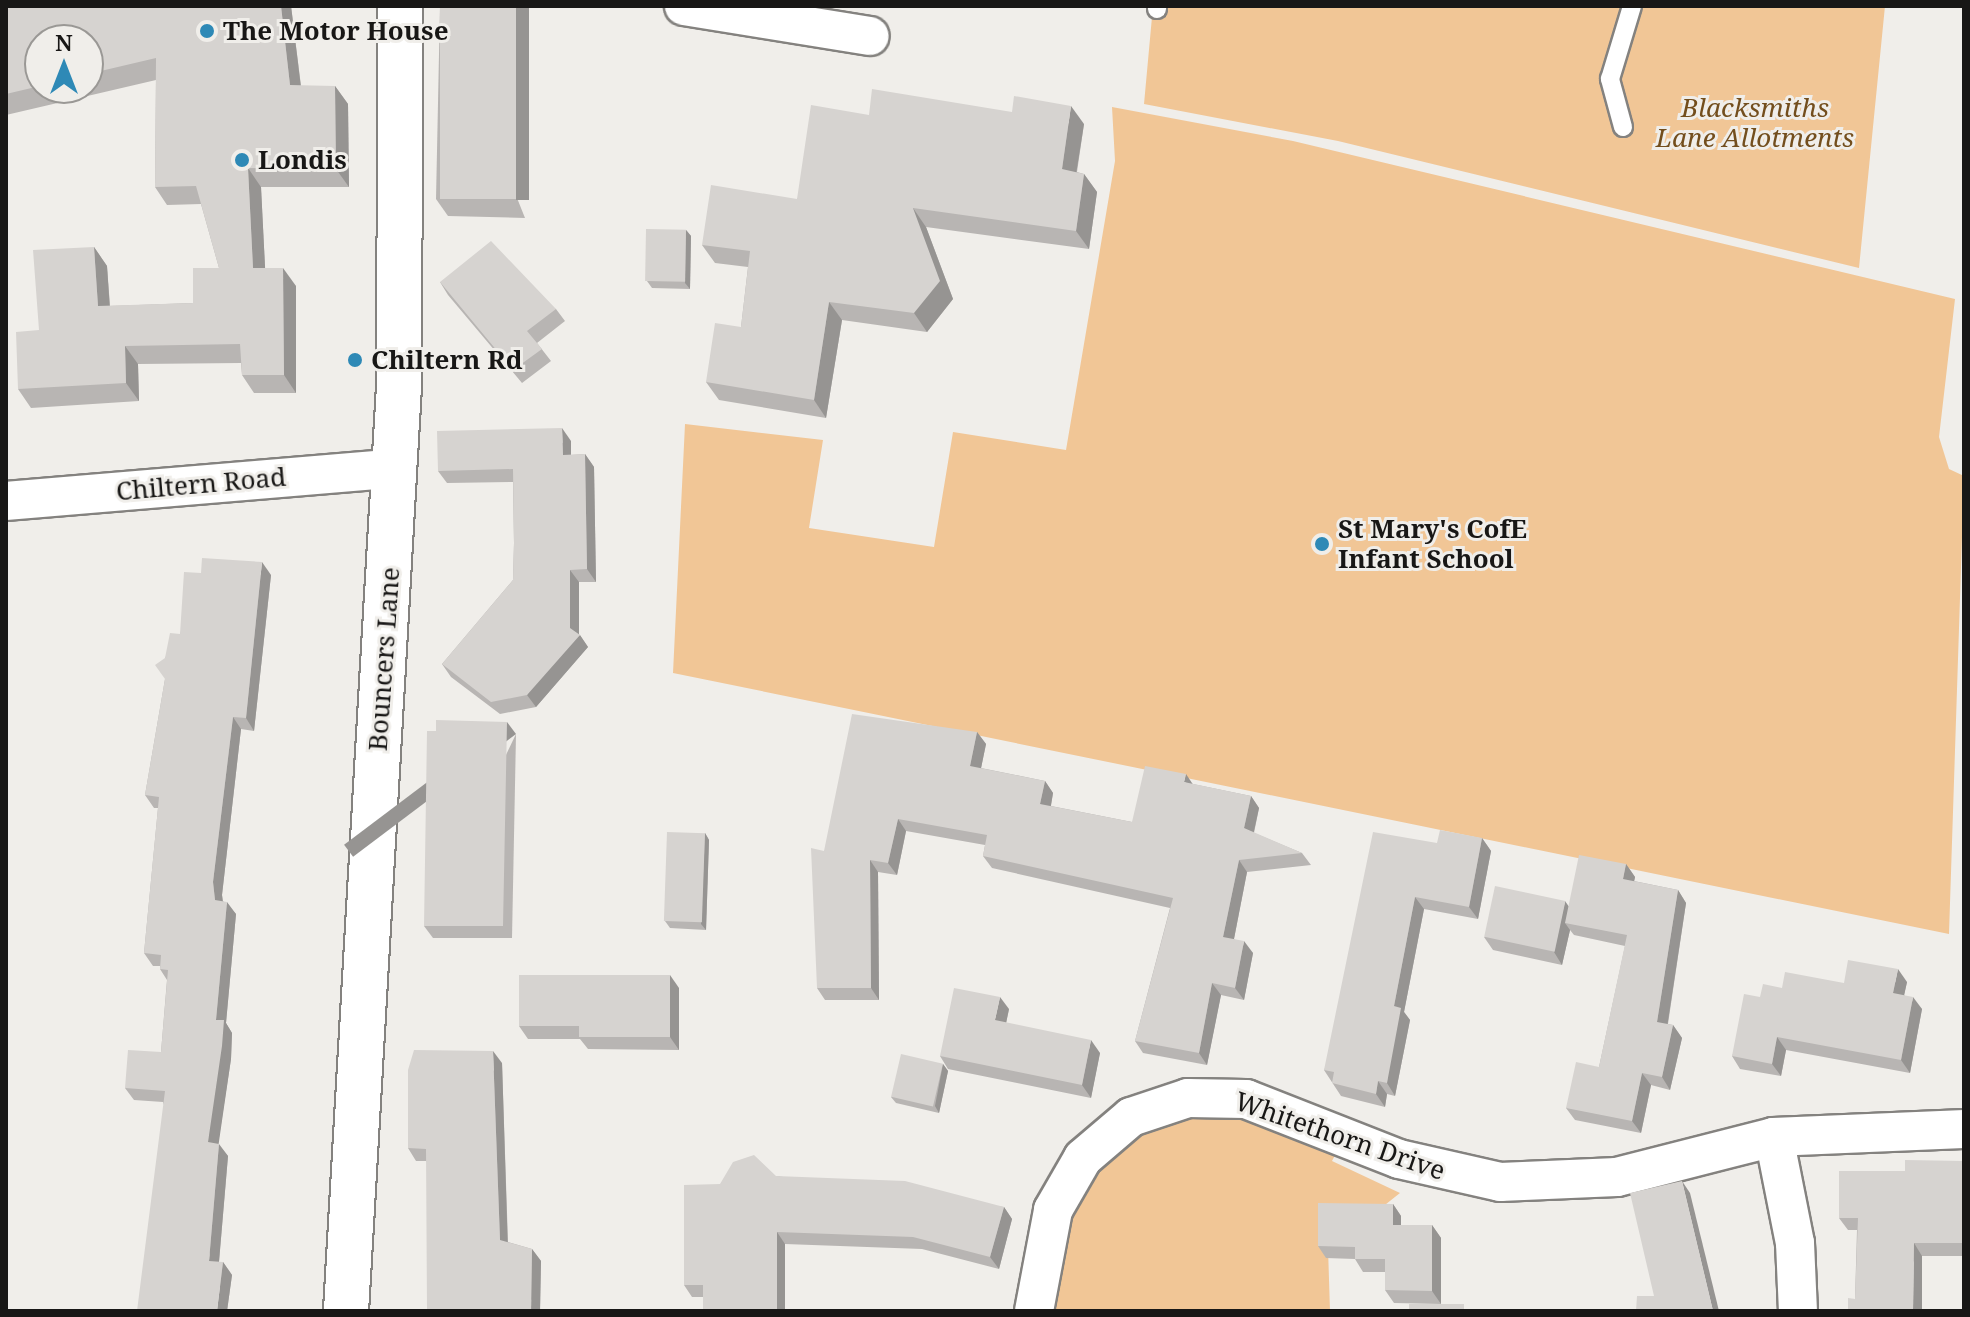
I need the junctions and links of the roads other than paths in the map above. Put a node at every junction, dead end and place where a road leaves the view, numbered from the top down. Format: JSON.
{"nodes":[{"id":1,"x":400,"y":6,"type":"edge"},
{"id":2,"x":684,"y":6,"type":"edge"},
{"id":3,"x":1632,"y":6,"type":"edge"},
{"id":4,"x":870,"y":36,"type":"dead end"},
{"id":5,"x":1623,"y":127,"type":"dead end"},
{"id":6,"x":396,"y":468,"type":"junction"},
{"id":7,"x":6,"y":501,"type":"edge"},
{"id":8,"x":1964,"y":1129,"type":"edge"},
{"id":9,"x":1774,"y":1137,"type":"junction"},
{"id":10,"x":346,"y":1311,"type":"edge"},
{"id":11,"x":1034,"y":1311,"type":"edge"},
{"id":12,"x":1798,"y":1311,"type":"edge"}],
"edges":[{"from":1,"to":6,"type":"street","name":"Bouncers Lane"},
{"from":2,"to":4,"type":"street"},
{"from":3,"to":5,"type":"lane"},
{"from":6,"to":7,"type":"street","name":"Chiltern Road"},
{"from":6,"to":10,"type":"street","name":"Bouncers Lane"},
{"from":8,"to":9,"type":"street","name":"Whitethorn Drive"},
{"from":9,"to":11,"type":"street","name":"Whitethorn Drive"},
{"from":9,"to":12,"type":"street"}]}
